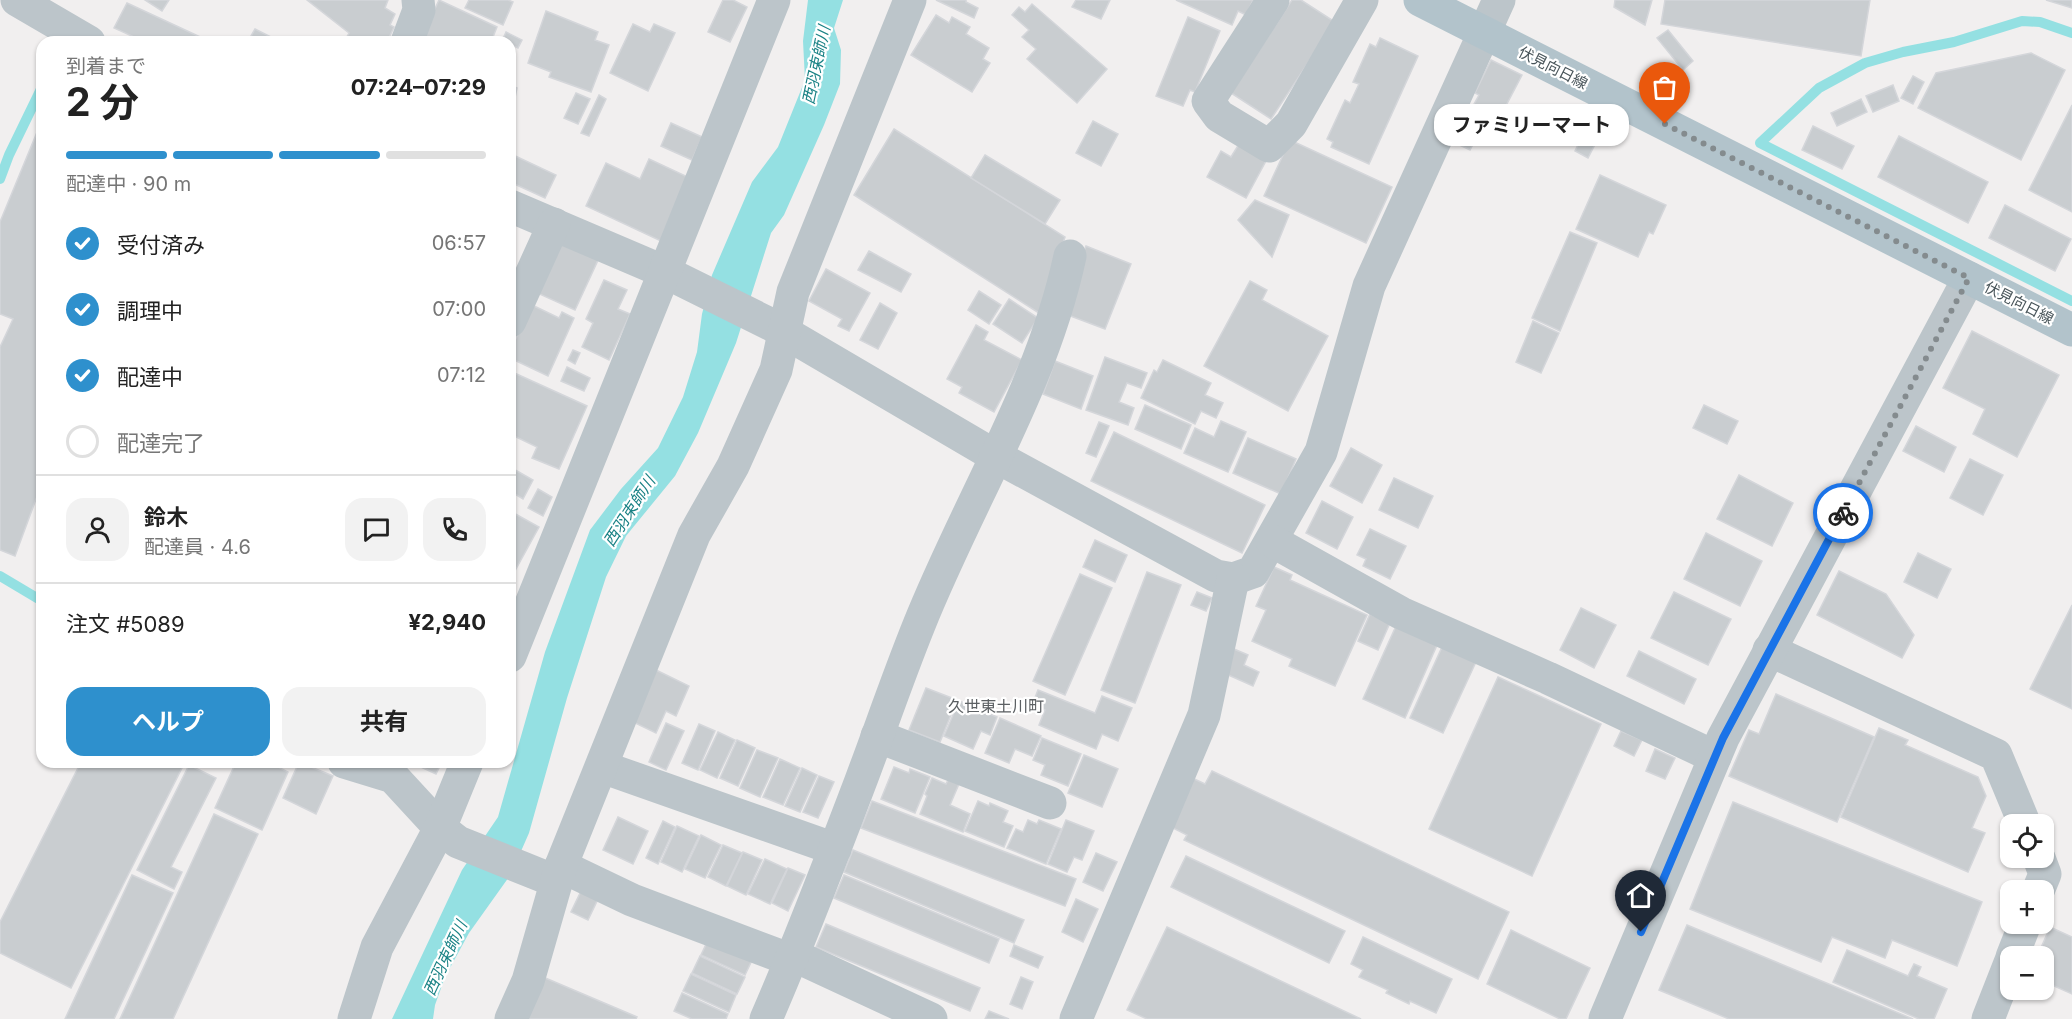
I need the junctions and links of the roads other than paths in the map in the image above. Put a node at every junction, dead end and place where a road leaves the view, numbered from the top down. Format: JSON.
{"nodes":[{"id":1,"x":18,"y":0,"type":"edge"},
{"id":2,"x":418,"y":0,"type":"edge"},
{"id":3,"x":774,"y":0,"type":"edge"},
{"id":4,"x":910,"y":0,"type":"edge"},
{"id":5,"x":1273,"y":0,"type":"edge"},
{"id":6,"x":1362,"y":0,"type":"edge"},
{"id":7,"x":1420,"y":0,"type":"edge"},
{"id":8,"x":1499,"y":0,"type":"edge"},
{"id":9,"x":1484,"y":33,"type":"junction"},
{"id":10,"x":79,"y":36,"type":"edge"},
{"id":11,"x":409,"y":36,"type":"edge"},
{"id":12,"x":516,"y":208,"type":"edge"},
{"id":13,"x":554,"y":224,"type":"junction"},
{"id":14,"x":1070,"y":256,"type":"dead end"},
{"id":15,"x":669,"y":274,"type":"junction"},
{"id":16,"x":1969,"y":278,"type":"junction"},
{"id":17,"x":516,"y":308,"type":"edge"},
{"id":18,"x":779,"y":329,"type":"junction"},
{"id":19,"x":2072,"y":330,"type":"edge"},
{"id":20,"x":997,"y":457,"type":"junction"},
{"id":21,"x":1272,"y":541,"type":"junction"},
{"id":22,"x":1233,"y":579,"type":"junction"},
{"id":23,"x":516,"y":642,"type":"edge"},
{"id":24,"x":1769,"y":650,"type":"junction"},
{"id":25,"x":877,"y":736,"type":"junction"},
{"id":26,"x":1714,"y":758,"type":"junction"},
{"id":27,"x":602,"y":766,"type":"junction"},
{"id":28,"x":466,"y":768,"type":"edge"},
{"id":29,"x":395,"y":770,"type":"edge"},
{"id":30,"x":1050,"y":803,"type":"dead end"},
{"id":31,"x":2020,"y":814,"type":"edge"},
{"id":32,"x":449,"y":835,"type":"junction"},
{"id":33,"x":835,"y":849,"type":"junction"},
{"id":34,"x":558,"y":873,"type":"junction"},
{"id":35,"x":792,"y":957,"type":"junction"},
{"id":36,"x":2000,"y":988,"type":"edge"},
{"id":37,"x":354,"y":1019,"type":"edge"},
{"id":38,"x":511,"y":1019,"type":"edge"},
{"id":39,"x":766,"y":1019,"type":"edge"},
{"id":40,"x":931,"y":1019,"type":"edge"},
{"id":41,"x":1076,"y":1019,"type":"edge"},
{"id":42,"x":1605,"y":1019,"type":"edge"},
{"id":43,"x":1988,"y":1019,"type":"edge"}],
"edges":[{"from":1,"to":10,"type":"street"},
{"from":2,"to":11,"type":"street"},
{"from":3,"to":15,"type":"street"},
{"from":4,"to":18,"type":"street"},
{"from":5,"to":6,"type":"street"},
{"from":7,"to":9,"type":"main road","name":"伏見向日線"},
{"from":8,"to":9,"type":"street"},
{"from":9,"to":16,"type":"main road","name":"伏見向日線"},
{"from":9,"to":21,"type":"street"},
{"from":12,"to":13,"type":"street"},
{"from":13,"to":15,"type":"street"},
{"from":13,"to":17,"type":"street"},
{"from":14,"to":20,"type":"street"},
{"from":15,"to":18,"type":"street"},
{"from":15,"to":23,"type":"street"},
{"from":16,"to":19,"type":"main road","name":"伏見向日線"},
{"from":16,"to":24,"type":"street"},
{"from":18,"to":20,"type":"street"},
{"from":18,"to":27,"type":"street"},
{"from":20,"to":22,"type":"street"},
{"from":20,"to":25,"type":"street"},
{"from":21,"to":22,"type":"street"},
{"from":21,"to":26,"type":"street"},
{"from":22,"to":41,"type":"street"},
{"from":24,"to":26,"type":"street"},
{"from":24,"to":31,"type":"street"},
{"from":25,"to":30,"type":"street"},
{"from":25,"to":33,"type":"street"},
{"from":26,"to":42,"type":"street"},
{"from":27,"to":33,"type":"street"},
{"from":27,"to":34,"type":"street"},
{"from":28,"to":32,"type":"street"},
{"from":29,"to":32,"type":"street"},
{"from":32,"to":34,"type":"street"},
{"from":32,"to":37,"type":"street"},
{"from":33,"to":35,"type":"street"},
{"from":34,"to":35,"type":"street"},
{"from":34,"to":38,"type":"street"},
{"from":35,"to":39,"type":"street"},
{"from":35,"to":40,"type":"street"},
{"from":36,"to":43,"type":"street"}]}
